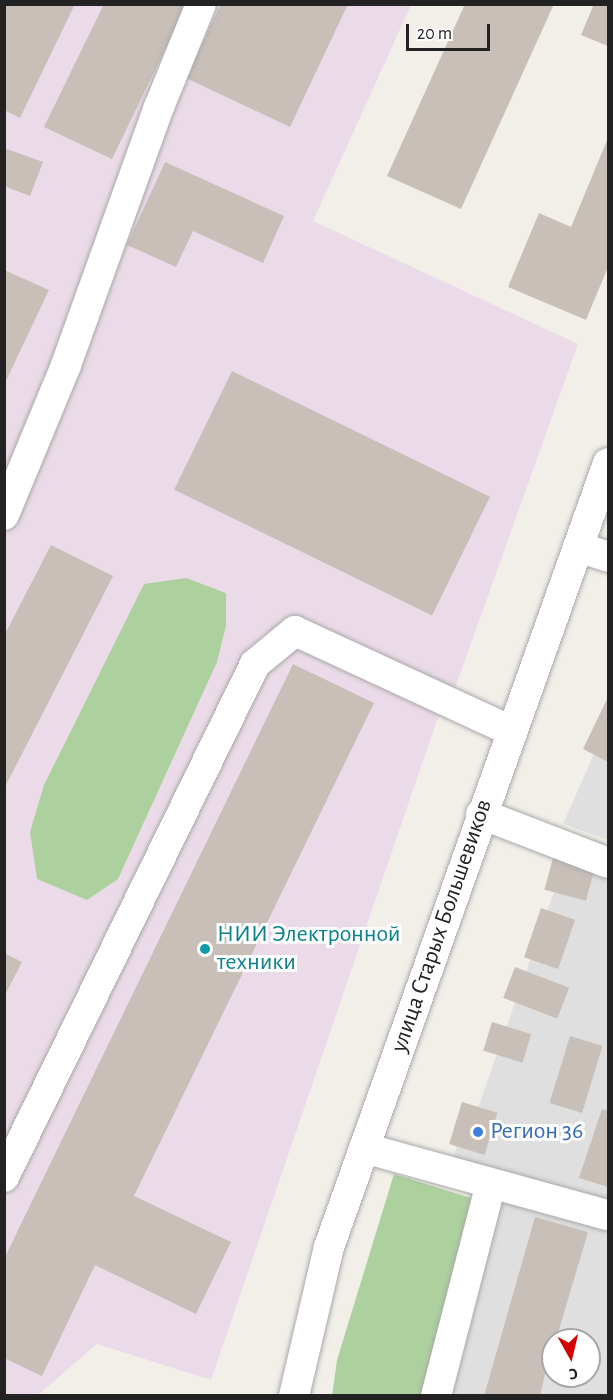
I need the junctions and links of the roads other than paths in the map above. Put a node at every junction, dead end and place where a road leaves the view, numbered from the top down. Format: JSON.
{"nodes":[{"id":1,"x":201,"y":4,"type":"edge"},
{"id":2,"x":15,"y":461,"type":"edge"},
{"id":3,"x":609,"y":463,"type":"edge"},
{"id":4,"x":4,"y":515,"type":"edge"},
{"id":5,"x":578,"y":547,"type":"junction"},
{"id":6,"x":609,"y":557,"type":"edge"},
{"id":7,"x":511,"y":731,"type":"junction"},
{"id":8,"x":481,"y":814,"type":"junction"},
{"id":9,"x":609,"y":864,"type":"edge"},
{"id":10,"x":364,"y":1148,"type":"junction"},
{"id":11,"x":4,"y":1177,"type":"edge"},
{"id":12,"x":492,"y":1184,"type":"junction"},
{"id":13,"x":609,"y":1215,"type":"edge"},
{"id":14,"x":294,"y":1395,"type":"edge"},
{"id":15,"x":436,"y":1395,"type":"edge"}],
"edges":[{"from":1,"to":2,"type":"street"},
{"from":2,"to":4,"type":"street"},
{"from":3,"to":5,"type":"street","name":"улица Старых Большевиков"},
{"from":5,"to":6,"type":"street"},
{"from":5,"to":7,"type":"street","name":"улица Старых Большевиков"},
{"from":7,"to":8,"type":"street","name":"улица Старых Большевиков"},
{"from":7,"to":11,"type":"street"},
{"from":8,"to":9,"type":"street"},
{"from":8,"to":10,"type":"street","name":"улица Старых Большевиков"},
{"from":10,"to":12,"type":"street"},
{"from":10,"to":14,"type":"street","name":"улица Старых Большевиков"},
{"from":12,"to":13,"type":"street"},
{"from":12,"to":15,"type":"street"}]}
